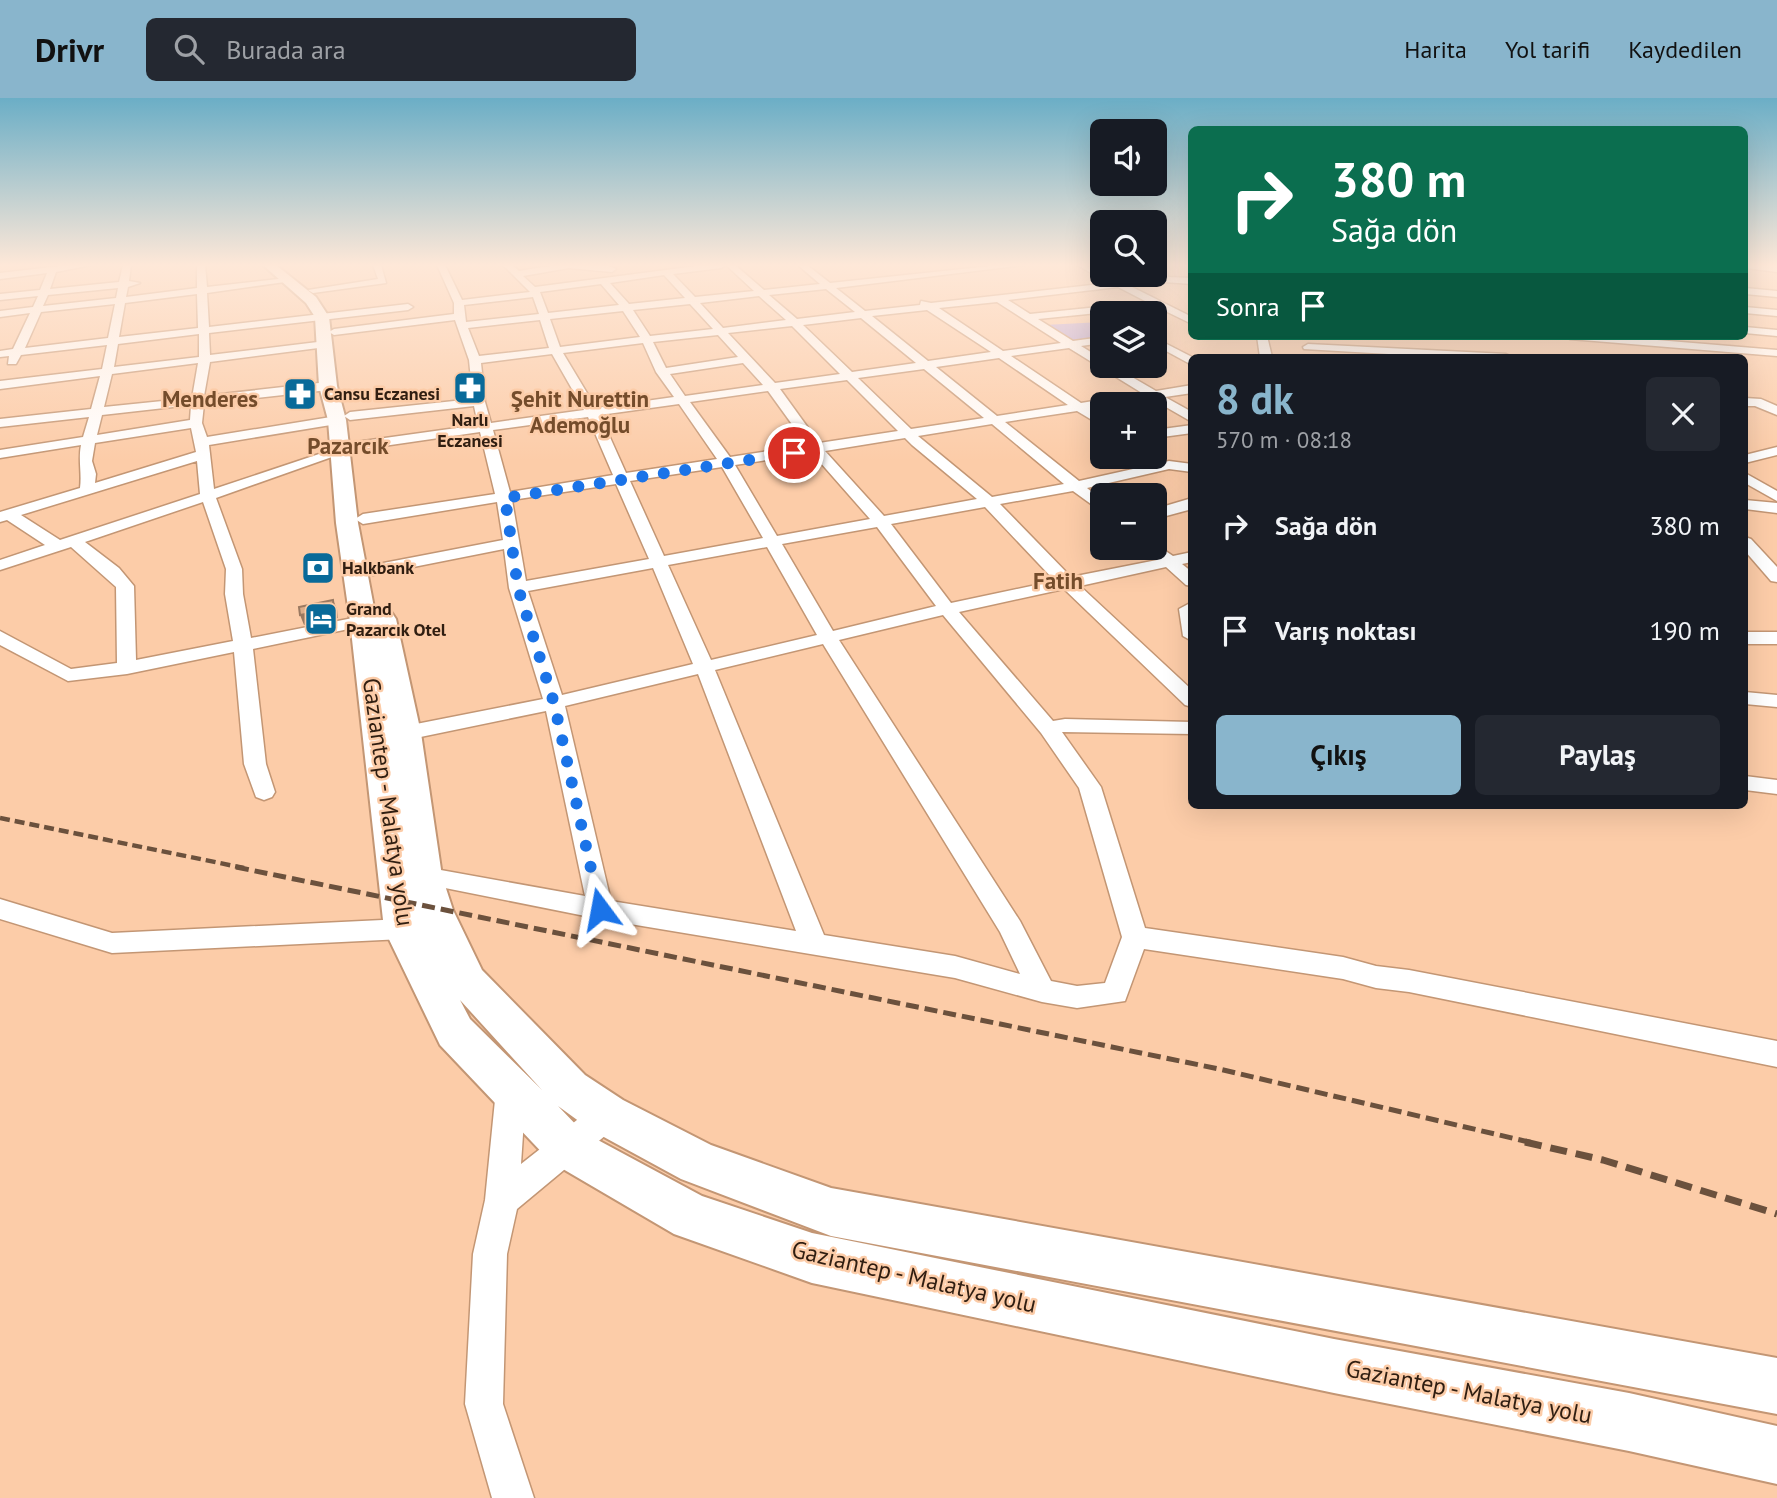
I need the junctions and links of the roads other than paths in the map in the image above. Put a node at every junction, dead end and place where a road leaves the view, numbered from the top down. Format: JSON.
{"nodes":[{"id":1,"x":28,"y":330,"type":"edge"},
{"id":2,"x":114,"y":330,"type":"edge"},
{"id":3,"x":290,"y":330,"type":"edge"},
{"id":4,"x":337,"y":330,"type":"edge"},
{"id":5,"x":358,"y":330,"type":"edge"},
{"id":6,"x":413,"y":330,"type":"edge"},
{"id":7,"x":465,"y":330,"type":"edge"},
{"id":8,"x":549,"y":330,"type":"edge"},
{"id":9,"x":641,"y":330,"type":"edge"},
{"id":10,"x":717,"y":330,"type":"edge"},
{"id":11,"x":720,"y":330,"type":"edge"},
{"id":12,"x":803,"y":330,"type":"edge"},
{"id":13,"x":881,"y":330,"type":"edge"},
{"id":14,"x":964,"y":330,"type":"edge"},
{"id":15,"x":1047,"y":330,"type":"edge"},
{"id":16,"x":1749,"y":330,"type":"edge"},
{"id":17,"x":202,"y":332,"type":"junction"},
{"id":18,"x":1777,"y":333,"type":"edge"},
{"id":19,"x":646,"y":338,"type":"junction"},
{"id":20,"x":1680,"y":340,"type":"edge"},
{"id":21,"x":112,"y":341,"type":"junction"},
{"id":22,"x":1708,"y":341,"type":"edge"},
{"id":23,"x":1090,"y":342,"type":"edge"},
{"id":24,"x":1068,"y":345,"type":"junction"},
{"id":25,"x":1309,"y":347,"type":"edge"},
{"id":26,"x":321,"y":348,"type":"edge"},
{"id":27,"x":1167,"y":348,"type":"edge"},
{"id":28,"x":556,"y":351,"type":"junction"},
{"id":29,"x":18,"y":352,"type":"junction"},
{"id":30,"x":1451,"y":352,"type":"edge"},
{"id":31,"x":1777,"y":353,"type":"edge"},
{"id":32,"x":0,"y":354,"type":"edge"},
{"id":33,"x":1473,"y":354,"type":"edge"},
{"id":34,"x":1001,"y":355,"type":"junction"},
{"id":35,"x":1090,"y":357,"type":"edge"},
{"id":36,"x":746,"y":359,"type":"junction"},
{"id":37,"x":205,"y":360,"type":"junction"},
{"id":38,"x":475,"y":360,"type":"junction"},
{"id":39,"x":1188,"y":360,"type":"edge"},
{"id":40,"x":927,"y":367,"type":"junction"},
{"id":41,"x":107,"y":372,"type":"junction"},
{"id":42,"x":663,"y":372,"type":"junction"},
{"id":43,"x":852,"y":377,"type":"junction"},
{"id":44,"x":1127,"y":378,"type":"edge"},
{"id":45,"x":0,"y":384,"type":"edge"},
{"id":46,"x":771,"y":386,"type":"junction"},
{"id":47,"x":1188,"y":390,"type":"edge"},
{"id":48,"x":1151,"y":392,"type":"edge"},
{"id":49,"x":1167,"y":392,"type":"edge"},
{"id":50,"x":682,"y":400,"type":"junction"},
{"id":51,"x":199,"y":401,"type":"junction"},
{"id":52,"x":480,"y":401,"type":"junction"},
{"id":53,"x":1167,"y":402,"type":"edge"},
{"id":54,"x":1748,"y":402,"type":"edge"},
{"id":55,"x":1090,"y":403,"type":"edge"},
{"id":56,"x":1077,"y":405,"type":"junction"},
{"id":57,"x":1777,"y":411,"type":"edge"},
{"id":58,"x":97,"y":412,"type":"junction"},
{"id":59,"x":592,"y":412,"type":"junction"},
{"id":60,"x":1090,"y":414,"type":"edge"},
{"id":61,"x":1188,"y":415,"type":"edge"},
{"id":62,"x":18,"y":421,"type":"junction"},
{"id":63,"x":995,"y":421,"type":"junction"},
{"id":64,"x":0,"y":423,"type":"edge"},
{"id":65,"x":196,"y":423,"type":"junction"},
{"id":66,"x":486,"y":428,"type":"junction"},
{"id":67,"x":1188,"y":430,"type":"edge"},
{"id":68,"x":1167,"y":432,"type":"edge"},
{"id":69,"x":910,"y":435,"type":"junction"},
{"id":70,"x":89,"y":440,"type":"junction"},
{"id":71,"x":201,"y":449,"type":"junction"},
{"id":72,"x":817,"y":450,"type":"junction"},
{"id":73,"x":1777,"y":451,"type":"edge"},
{"id":74,"x":4,"y":454,"type":"edge"},
{"id":75,"x":1748,"y":458,"type":"edge"},
{"id":76,"x":727,"y":463,"type":"junction"},
{"id":77,"x":1169,"y":465,"type":"joint"},
{"id":78,"x":1188,"y":467,"type":"edge"},
{"id":79,"x":0,"y":473,"type":"edge"},
{"id":80,"x":622,"y":480,"type":"junction"},
{"id":81,"x":1748,"y":480,"type":"edge"},
{"id":82,"x":1075,"y":486,"type":"junction"},
{"id":83,"x":87,"y":489,"type":"junction"},
{"id":84,"x":206,"y":494,"type":"junction"},
{"id":85,"x":1777,"y":497,"type":"edge"},
{"id":86,"x":505,"y":498,"type":"junction"},
{"id":87,"x":1090,"y":498,"type":"edge"},
{"id":88,"x":988,"y":501,"type":"junction"},
{"id":89,"x":1748,"y":505,"type":"edge"},
{"id":90,"x":1188,"y":506,"type":"edge"},
{"id":91,"x":1777,"y":508,"type":"edge"},
{"id":92,"x":1167,"y":511,"type":"edge"},
{"id":93,"x":5,"y":515,"type":"edge"},
{"id":94,"x":363,"y":520,"type":"junction"},
{"id":95,"x":881,"y":522,"type":"junction"},
{"id":96,"x":772,"y":541,"type":"junction"},
{"id":97,"x":65,"y":542,"type":"junction"},
{"id":98,"x":511,"y":543,"type":"junction"},
{"id":99,"x":1748,"y":545,"type":"edge"},
{"id":100,"x":1188,"y":558,"type":"edge"},
{"id":101,"x":656,"y":560,"type":"junction"},
{"id":102,"x":1167,"y":560,"type":"edge"},
{"id":103,"x":1170,"y":562,"type":"junction"},
{"id":104,"x":0,"y":565,"type":"edge"},
{"id":105,"x":373,"y":570,"type":"junction"},
{"id":106,"x":1777,"y":577,"type":"edge"},
{"id":107,"x":1188,"y":578,"type":"edge"},
{"id":108,"x":1068,"y":584,"type":"junction"},
{"id":109,"x":518,"y":588,"type":"junction"},
{"id":110,"x":947,"y":610,"type":"junction"},
{"id":111,"x":363,"y":621,"type":"junction"},
{"id":112,"x":0,"y":638,"type":"edge"},
{"id":113,"x":828,"y":638,"type":"junction"},
{"id":114,"x":1748,"y":638,"type":"edge"},
{"id":115,"x":1777,"y":638,"type":"edge"},
{"id":116,"x":243,"y":645,"type":"junction"},
{"id":117,"x":704,"y":666,"type":"junction"},
{"id":118,"x":127,"y":668,"type":"junction"},
{"id":119,"x":1188,"y":698,"type":"edge"},
{"id":120,"x":1748,"y":698,"type":"edge"},
{"id":121,"x":1777,"y":701,"type":"edge"},
{"id":122,"x":554,"y":703,"type":"junction"},
{"id":123,"x":1048,"y":728,"type":"junction"},
{"id":124,"x":1188,"y":728,"type":"edge"},
{"id":125,"x":406,"y":733,"type":"junction"},
{"id":126,"x":1748,"y":783,"type":"edge"},
{"id":127,"x":1777,"y":787,"type":"edge"},
{"id":128,"x":264,"y":792,"type":"dead end"},
{"id":129,"x":424,"y":876,"type":"junction"},
{"id":130,"x":0,"y":909,"type":"edge"},
{"id":131,"x":600,"y":909,"type":"junction"},
{"id":132,"x":403,"y":929,"type":"junction"},
{"id":133,"x":1135,"y":937,"type":"junction"},
{"id":134,"x":814,"y":944,"type":"junction"},
{"id":135,"x":1042,"y":991,"type":"junction"},
{"id":136,"x":1777,"y":1054,"type":"edge"},
{"id":137,"x":511,"y":1090,"type":"junction"},
{"id":138,"x":607,"y":1115,"type":"junction"},
{"id":139,"x":567,"y":1147,"type":"junction"},
{"id":140,"x":502,"y":1200,"type":"junction"},
{"id":141,"x":1777,"y":1386,"type":"edge"},
{"id":142,"x":1777,"y":1455,"type":"edge"},
{"id":143,"x":513,"y":1498,"type":"edge"}],
"edges":[{"from":1,"to":29,"type":"street"},
{"from":2,"to":21,"type":"street"},
{"from":3,"to":26,"type":"street"},
{"from":4,"to":26,"type":"street"},
{"from":5,"to":26,"type":"street"},
{"from":6,"to":26,"type":"street"},
{"from":7,"to":38,"type":"street"},
{"from":8,"to":28,"type":"street"},
{"from":9,"to":19,"type":"street"},
{"from":10,"to":19,"type":"street"},
{"from":11,"to":36,"type":"street"},
{"from":12,"to":43,"type":"street"},
{"from":13,"to":40,"type":"street"},
{"from":14,"to":34,"type":"street"},
{"from":15,"to":24,"type":"street"},
{"from":16,"to":18,"type":"street"},
{"from":17,"to":21,"type":"street"},
{"from":17,"to":26,"type":"street"},
{"from":17,"to":37,"type":"street"},
{"from":19,"to":28,"type":"street"},
{"from":19,"to":42,"type":"street"},
{"from":20,"to":22,"type":"street"},
{"from":21,"to":29,"type":"street"},
{"from":21,"to":41,"type":"street"},
{"from":22,"to":31,"type":"street"},
{"from":23,"to":24,"type":"street"},
{"from":24,"to":34,"type":"street"},
{"from":24,"to":35,"type":"street"},
{"from":25,"to":30,"type":"street"},
{"from":26,"to":37,"type":"street"},
{"from":26,"to":51,"type":"street"},
{"from":26,"to":52,"type":"street"},
{"from":26,"to":66,"type":"street"},
{"from":26,"to":71,"type":"street"},
{"from":26,"to":84,"type":"street"},
{"from":26,"to":94,"type":"highway","name":"Gaziantep - Malatya yolu"},
{"from":26,"to":111,"type":"highway","name":"Gaziantep - Malatya yolu"},
{"from":27,"to":39,"type":"street"},
{"from":28,"to":38,"type":"street"},
{"from":28,"to":59,"type":"street"},
{"from":29,"to":32,"type":"street"},
{"from":29,"to":45,"type":"street"},
{"from":30,"to":33,"type":"street"},
{"from":34,"to":40,"type":"street"},
{"from":34,"to":56,"type":"street"},
{"from":36,"to":42,"type":"street"},
{"from":36,"to":46,"type":"street"},
{"from":37,"to":41,"type":"street"},
{"from":37,"to":51,"type":"street"},
{"from":38,"to":52,"type":"street"},
{"from":40,"to":43,"type":"street"},
{"from":40,"to":63,"type":"street"},
{"from":41,"to":45,"type":"street"},
{"from":41,"to":58,"type":"street"},
{"from":42,"to":50,"type":"street"},
{"from":43,"to":46,"type":"street"},
{"from":43,"to":69,"type":"street"},
{"from":44,"to":48,"type":"street"},
{"from":46,"to":50,"type":"street"},
{"from":46,"to":72,"type":"street"},
{"from":47,"to":49,"type":"street"},
{"from":50,"to":59,"type":"street"},
{"from":50,"to":76,"type":"street"},
{"from":51,"to":58,"type":"street"},
{"from":51,"to":65,"type":"street"},
{"from":52,"to":66,"type":"street"},
{"from":53,"to":61,"type":"street"},
{"from":54,"to":57,"type":"street"},
{"from":55,"to":56,"type":"street"},
{"from":56,"to":60,"type":"street"},
{"from":56,"to":63,"type":"street"},
{"from":58,"to":62,"type":"street"},
{"from":58,"to":70,"type":"street"},
{"from":59,"to":66,"type":"street"},
{"from":59,"to":80,"type":"street"},
{"from":62,"to":64,"type":"street"},
{"from":62,"to":74,"type":"street"},
{"from":63,"to":69,"type":"street"},
{"from":63,"to":82,"type":"street"},
{"from":65,"to":70,"type":"street"},
{"from":65,"to":71,"type":"street"},
{"from":66,"to":86,"type":"street"},
{"from":67,"to":68,"type":"street"},
{"from":69,"to":72,"type":"street"},
{"from":69,"to":88,"type":"street"},
{"from":70,"to":74,"type":"street"},
{"from":70,"to":83,"type":"street"},
{"from":71,"to":83,"type":"street"},
{"from":71,"to":84,"type":"street"},
{"from":72,"to":76,"type":"street"},
{"from":72,"to":95,"type":"street"},
{"from":73,"to":75,"type":"street"},
{"from":74,"to":79,"type":"street"},
{"from":76,"to":80,"type":"street"},
{"from":76,"to":96,"type":"street"},
{"from":77,"to":78,"type":"street"},
{"from":77,"to":82,"type":"street"},
{"from":80,"to":86,"type":"street"},
{"from":80,"to":101,"type":"street"},
{"from":81,"to":85,"type":"street"},
{"from":82,"to":87,"type":"street"},
{"from":82,"to":88,"type":"street"},
{"from":83,"to":93,"type":"street"},
{"from":84,"to":97,"type":"street"},
{"from":84,"to":116,"type":"street"},
{"from":86,"to":94,"type":"street"},
{"from":86,"to":98,"type":"street"},
{"from":88,"to":95,"type":"street"},
{"from":88,"to":108,"type":"street"},
{"from":89,"to":91,"type":"street"},
{"from":90,"to":92,"type":"street"},
{"from":93,"to":97,"type":"street"},
{"from":94,"to":105,"type":"highway","name":"Gaziantep - Malatya yolu"},
{"from":95,"to":96,"type":"street"},
{"from":95,"to":110,"type":"street"},
{"from":96,"to":101,"type":"street"},
{"from":96,"to":113,"type":"street"},
{"from":97,"to":104,"type":"street"},
{"from":97,"to":118,"type":"street"},
{"from":98,"to":105,"type":"street"},
{"from":98,"to":109,"type":"street"},
{"from":99,"to":106,"type":"street"},
{"from":100,"to":103,"type":"street"},
{"from":101,"to":109,"type":"street"},
{"from":101,"to":117,"type":"street"},
{"from":102,"to":103,"type":"street"},
{"from":103,"to":107,"type":"street"},
{"from":103,"to":108,"type":"street"},
{"from":105,"to":125,"type":"highway","name":"Gaziantep - Malatya yolu"},
{"from":108,"to":110,"type":"street"},
{"from":108,"to":119,"type":"street"},
{"from":109,"to":122,"type":"street"},
{"from":110,"to":113,"type":"street"},
{"from":110,"to":123,"type":"street"},
{"from":111,"to":116,"type":"street"},
{"from":111,"to":132,"type":"highway","name":"Gaziantep - Malatya yolu"},
{"from":112,"to":118,"type":"street"},
{"from":113,"to":117,"type":"street"},
{"from":113,"to":135,"type":"street"},
{"from":114,"to":115,"type":"street"},
{"from":116,"to":118,"type":"street"},
{"from":116,"to":128,"type":"street"},
{"from":117,"to":122,"type":"street"},
{"from":117,"to":134,"type":"street"},
{"from":120,"to":121,"type":"street"},
{"from":122,"to":125,"type":"street"},
{"from":122,"to":131,"type":"street"},
{"from":123,"to":124,"type":"street"},
{"from":123,"to":133,"type":"street"},
{"from":125,"to":129,"type":"highway","name":"Gaziantep - Malatya yolu"},
{"from":126,"to":127,"type":"street"},
{"from":129,"to":131,"type":"street"},
{"from":129,"to":138,"type":"highway","name":"Gaziantep - Malatya yolu"},
{"from":130,"to":132,"type":"street"},
{"from":131,"to":134,"type":"street"},
{"from":132,"to":137,"type":"highway","name":"Gaziantep - Malatya yolu"},
{"from":133,"to":135,"type":"street"},
{"from":133,"to":136,"type":"street"},
{"from":134,"to":135,"type":"street"},
{"from":137,"to":139,"type":"highway","name":"Gaziantep - Malatya yolu"},
{"from":137,"to":140,"type":"street"},
{"from":138,"to":139,"type":"street"},
{"from":138,"to":141,"type":"highway","name":"Gaziantep - Malatya yolu"},
{"from":139,"to":140,"type":"street"},
{"from":139,"to":142,"type":"highway","name":"Gaziantep - Malatya yolu"},
{"from":140,"to":143,"type":"street"}]}
